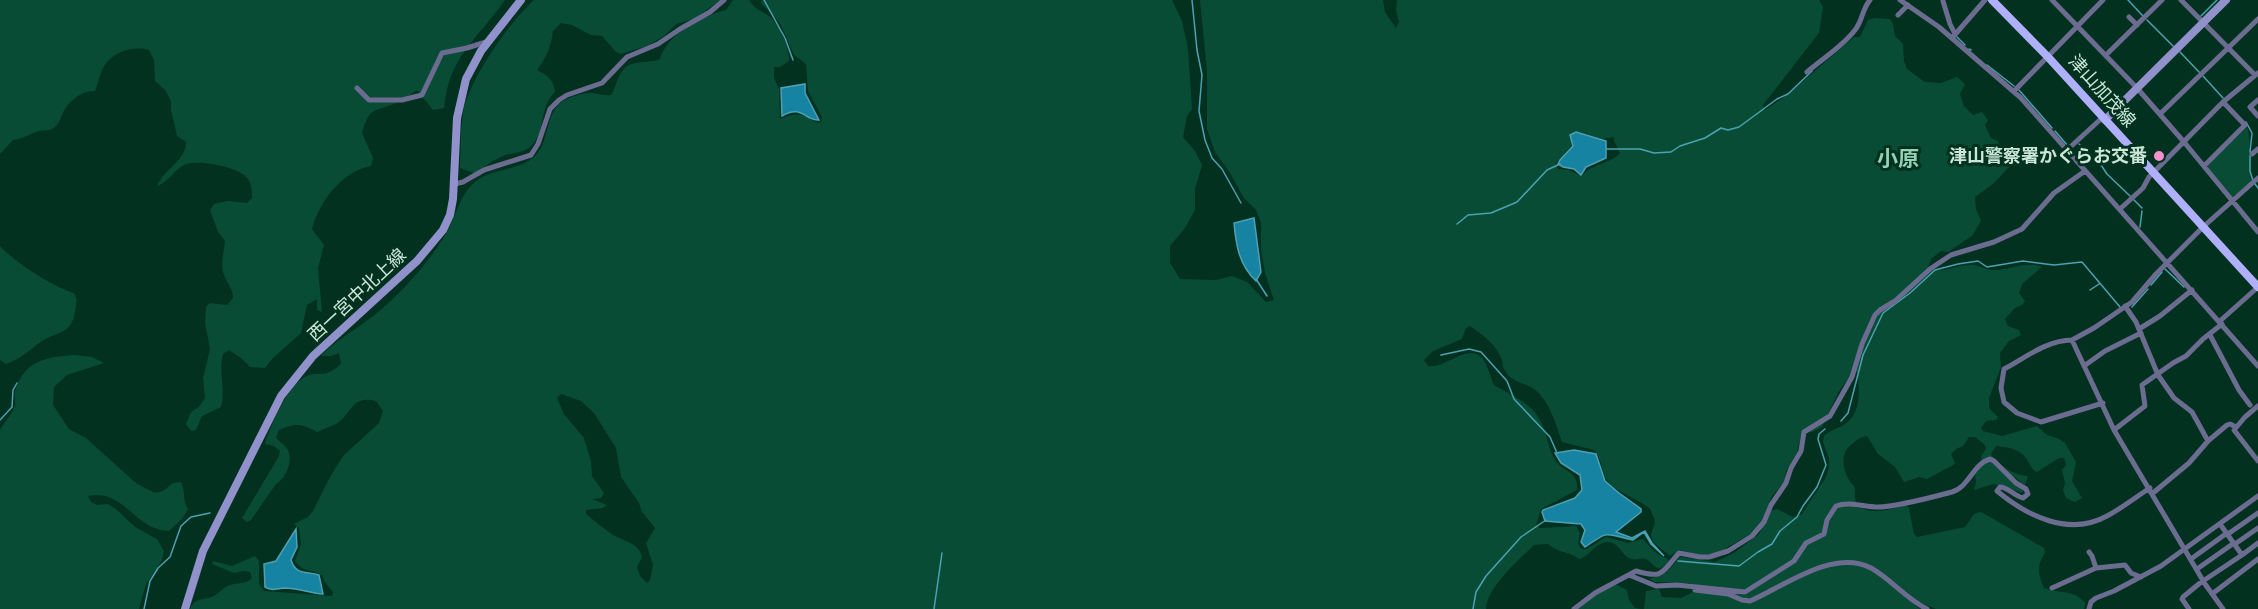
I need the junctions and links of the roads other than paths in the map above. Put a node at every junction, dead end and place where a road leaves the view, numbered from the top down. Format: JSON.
{"nodes":[{"id":1,"x":521,"y":0,"type":"edge"},
{"id":2,"x":724,"y":0,"type":"edge"},
{"id":3,"x":1870,"y":0,"type":"edge"},
{"id":4,"x":1900,"y":0,"type":"edge"},
{"id":5,"x":1915,"y":0,"type":"edge"},
{"id":6,"x":1985,"y":0,"type":"edge"},
{"id":7,"x":1992,"y":0,"type":"edge"},
{"id":8,"x":2052,"y":0,"type":"edge"},
{"id":9,"x":2103,"y":0,"type":"edge"},
{"id":10,"x":2162,"y":0,"type":"edge"},
{"id":11,"x":2181,"y":0,"type":"edge"},
{"id":12,"x":2226,"y":0,"type":"edge"},
{"id":13,"x":1943,"y":1,"type":"edge"},
{"id":14,"x":1909,"y":5,"type":"junction"},
{"id":15,"x":1898,"y":15,"type":"dead end"},
{"id":16,"x":2129,"y":17,"type":"dead end"},
{"id":17,"x":2258,"y":19,"type":"edge"},
{"id":18,"x":2203,"y":23,"type":"junction"},
{"id":19,"x":2136,"y":25,"type":"junction"},
{"id":20,"x":2077,"y":26,"type":"junction"},
{"id":21,"x":1954,"y":36,"type":"junction"},
{"id":22,"x":489,"y":40,"type":"junction"},
{"id":23,"x":2228,"y":48,"type":"junction"},
{"id":24,"x":2106,"y":55,"type":"junction"},
{"id":25,"x":2048,"y":57,"type":"junction"},
{"id":26,"x":1807,"y":72,"type":"dead end"},
{"id":27,"x":2256,"y":74,"type":"edge"},
{"id":28,"x":357,"y":88,"type":"dead end"},
{"id":29,"x":2137,"y":88,"type":"junction"},
{"id":30,"x":2014,"y":91,"type":"junction"},
{"id":31,"x":2258,"y":100,"type":"edge"},
{"id":32,"x":2223,"y":102,"type":"junction"},
{"id":33,"x":2160,"y":114,"type":"junction"},
{"id":34,"x":2258,"y":116,"type":"edge"},
{"id":35,"x":2104,"y":118,"type":"junction"},
{"id":36,"x":2184,"y":142,"type":"junction"},
{"id":37,"x":2258,"y":149,"type":"edge"},
{"id":38,"x":2067,"y":150,"type":"junction"},
{"id":39,"x":2252,"y":154,"type":"dead end"},
{"id":40,"x":2204,"y":166,"type":"junction"},
{"id":41,"x":2085,"y":171,"type":"junction"},
{"id":42,"x":2154,"y":173,"type":"junction"},
{"id":43,"x":2258,"y":178,"type":"edge"},
{"id":44,"x":455,"y":184,"type":"junction"},
{"id":45,"x":2232,"y":202,"type":"junction"},
{"id":46,"x":2120,"y":209,"type":"junction"},
{"id":47,"x":2204,"y":227,"type":"junction"},
{"id":48,"x":2258,"y":232,"type":"edge"},
{"id":49,"x":2167,"y":263,"type":"junction"},
{"id":50,"x":2258,"y":287,"type":"edge"},
{"id":51,"x":2192,"y":290,"type":"junction"},
{"id":52,"x":2126,"y":306,"type":"junction"},
{"id":53,"x":2221,"y":323,"type":"junction"},
{"id":54,"x":2140,"y":332,"type":"junction"},
{"id":55,"x":2210,"y":335,"type":"junction"},
{"id":56,"x":2072,"y":340,"type":"junction"},
{"id":57,"x":2084,"y":366,"type":"junction"},
{"id":58,"x":2258,"y":366,"type":"edge"},
{"id":59,"x":2157,"y":373,"type":"junction"},
{"id":60,"x":2103,"y":403,"type":"junction"},
{"id":61,"x":2250,"y":405,"type":"dead end"},
{"id":62,"x":2258,"y":406,"type":"edge"},
{"id":63,"x":2236,"y":428,"type":"junction"},
{"id":64,"x":2114,"y":430,"type":"junction"},
{"id":65,"x":2208,"y":441,"type":"junction"},
{"id":66,"x":2258,"y":461,"type":"edge"},
{"id":67,"x":2151,"y":490,"type":"junction"},
{"id":68,"x":2258,"y":497,"type":"edge"},
{"id":69,"x":2258,"y":513,"type":"edge"},
{"id":70,"x":2220,"y":524,"type":"junction"},
{"id":71,"x":2258,"y":528,"type":"edge"},
{"id":72,"x":2227,"y":534,"type":"junction"},
{"id":73,"x":2258,"y":543,"type":"edge"},
{"id":74,"x":2234,"y":544,"type":"junction"},
{"id":75,"x":2185,"y":548,"type":"junction"},
{"id":76,"x":2089,"y":552,"type":"dead end"},
{"id":77,"x":2243,"y":554,"type":"junction"},
{"id":78,"x":2191,"y":559,"type":"junction"},
{"id":79,"x":2258,"y":559,"type":"edge"},
{"id":80,"x":2096,"y":568,"type":"junction"},
{"id":81,"x":2197,"y":569,"type":"junction"},
{"id":82,"x":1629,"y":575,"type":"junction"},
{"id":83,"x":2141,"y":577,"type":"junction"},
{"id":84,"x":2203,"y":581,"type":"junction"},
{"id":85,"x":1688,"y":586,"type":"junction"},
{"id":86,"x":2052,"y":588,"type":"dead end"},
{"id":87,"x":2212,"y":594,"type":"junction"},
{"id":88,"x":185,"y":609,"type":"edge"},
{"id":89,"x":1574,"y":609,"type":"edge"},
{"id":90,"x":1927,"y":609,"type":"edge"},
{"id":91,"x":2089,"y":609,"type":"edge"},
{"id":92,"x":2189,"y":609,"type":"edge"},
{"id":93,"x":2223,"y":609,"type":"edge"}],
"edges":[{"from":1,"to":22,"type":"main road","name":"西一宮中北上線"},
{"from":2,"to":44,"type":"street"},
{"from":3,"to":26,"type":"street"},
{"from":4,"to":14,"type":"street"},
{"from":5,"to":14,"type":"street"},
{"from":6,"to":21,"type":"street"},
{"from":7,"to":25,"type":"main road","name":"津山加茂線"},
{"from":8,"to":20,"type":"street"},
{"from":9,"to":20,"type":"street"},
{"from":10,"to":19,"type":"street"},
{"from":11,"to":18,"type":"street"},
{"from":12,"to":18,"type":"main road"},
{"from":13,"to":21,"type":"street"},
{"from":14,"to":15,"type":"street"},
{"from":14,"to":21,"type":"street"},
{"from":16,"to":19,"type":"street"},
{"from":17,"to":23,"type":"street"},
{"from":18,"to":23,"type":"street"},
{"from":18,"to":29,"type":"main road"},
{"from":19,"to":24,"type":"street"},
{"from":20,"to":24,"type":"street"},
{"from":20,"to":25,"type":"street"},
{"from":21,"to":30,"type":"street"},
{"from":22,"to":28,"type":"street"},
{"from":22,"to":44,"type":"main road","name":"西一宮中北上線"},
{"from":23,"to":27,"type":"street"},
{"from":23,"to":33,"type":"street"},
{"from":24,"to":29,"type":"street"},
{"from":25,"to":30,"type":"street"},
{"from":25,"to":35,"type":"main road","name":"津山加茂線"},
{"from":27,"to":32,"type":"street"},
{"from":29,"to":33,"type":"street"},
{"from":29,"to":35,"type":"main road"},
{"from":30,"to":38,"type":"street"},
{"from":31,"to":34,"type":"street"},
{"from":32,"to":36,"type":"street"},
{"from":32,"to":40,"type":"street"},
{"from":33,"to":36,"type":"street"},
{"from":35,"to":38,"type":"street"},
{"from":35,"to":42,"type":"main road","name":"津山加茂線"},
{"from":36,"to":40,"type":"street"},
{"from":36,"to":42,"type":"street"},
{"from":37,"to":39,"type":"street"},
{"from":38,"to":41,"type":"street"},
{"from":40,"to":45,"type":"street"},
{"from":41,"to":46,"type":"street"},
{"from":41,"to":82,"type":"street"},
{"from":42,"to":46,"type":"street"},
{"from":42,"to":47,"type":"main road","name":"津山加茂線"},
{"from":43,"to":45,"type":"street"},
{"from":44,"to":88,"type":"main road","name":"西一宮中北上線"},
{"from":45,"to":47,"type":"street"},
{"from":45,"to":48,"type":"street"},
{"from":46,"to":49,"type":"street"},
{"from":47,"to":49,"type":"street"},
{"from":47,"to":50,"type":"main road","name":"津山加茂線"},
{"from":49,"to":51,"type":"street"},
{"from":49,"to":52,"type":"street"},
{"from":50,"to":53,"type":"street"},
{"from":51,"to":53,"type":"street"},
{"from":51,"to":54,"type":"street"},
{"from":52,"to":54,"type":"street"},
{"from":52,"to":56,"type":"street"},
{"from":53,"to":55,"type":"street"},
{"from":53,"to":58,"type":"street"},
{"from":54,"to":57,"type":"street"},
{"from":54,"to":59,"type":"street"},
{"from":55,"to":59,"type":"street"},
{"from":55,"to":61,"type":"street"},
{"from":56,"to":57,"type":"street"},
{"from":56,"to":60,"type":"street"},
{"from":57,"to":60,"type":"street"},
{"from":59,"to":64,"type":"street"},
{"from":59,"to":65,"type":"street"},
{"from":60,"to":64,"type":"street"},
{"from":62,"to":63,"type":"street"},
{"from":63,"to":65,"type":"street"},
{"from":63,"to":66,"type":"street"},
{"from":64,"to":67,"type":"street"},
{"from":65,"to":67,"type":"street"},
{"from":67,"to":75,"type":"street"},
{"from":67,"to":85,"type":"street"},
{"from":68,"to":70,"type":"street"},
{"from":69,"to":72,"type":"street"},
{"from":70,"to":72,"type":"street"},
{"from":70,"to":75,"type":"street"},
{"from":71,"to":74,"type":"street"},
{"from":72,"to":74,"type":"street"},
{"from":72,"to":78,"type":"street"},
{"from":73,"to":77,"type":"street"},
{"from":74,"to":77,"type":"street"},
{"from":74,"to":81,"type":"street"},
{"from":75,"to":78,"type":"street"},
{"from":75,"to":83,"type":"street"},
{"from":76,"to":80,"type":"street"},
{"from":77,"to":79,"type":"street"},
{"from":77,"to":84,"type":"street"},
{"from":78,"to":81,"type":"street"},
{"from":79,"to":87,"type":"street"},
{"from":80,"to":83,"type":"street"},
{"from":80,"to":86,"type":"street"},
{"from":81,"to":84,"type":"street"},
{"from":82,"to":85,"type":"street"},
{"from":82,"to":89,"type":"street"},
{"from":83,"to":91,"type":"street"},
{"from":84,"to":87,"type":"street"},
{"from":84,"to":92,"type":"street"},
{"from":85,"to":90,"type":"street"},
{"from":87,"to":93,"type":"street"}]}
